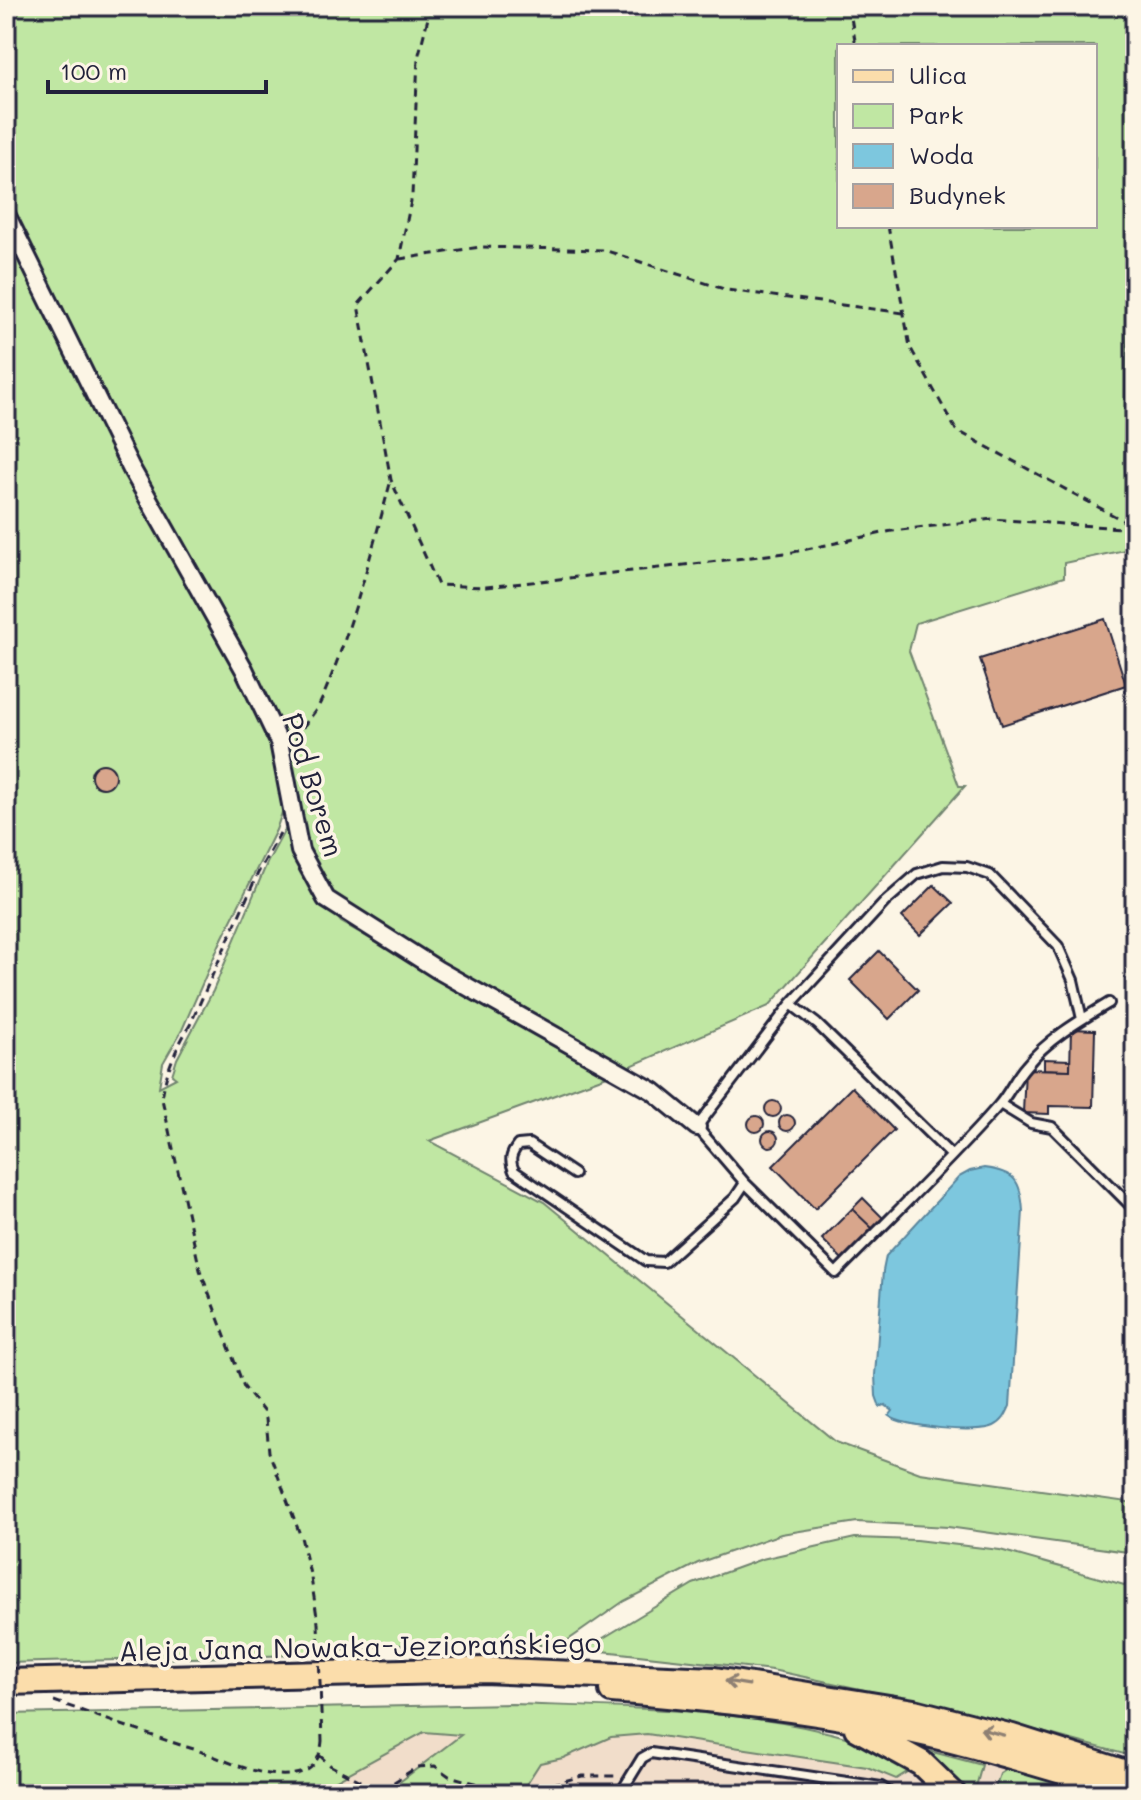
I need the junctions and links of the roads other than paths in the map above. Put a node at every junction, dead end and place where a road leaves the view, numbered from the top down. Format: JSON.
{"nodes":[{"id":1,"x":6,"y":214,"type":"edge"},
{"id":2,"x":12,"y":240,"type":"edge"},
{"id":3,"x":1109,"y":1003,"type":"dead end"},
{"id":4,"x":791,"y":1004,"type":"junction"},
{"id":5,"x":1082,"y":1019,"type":"junction"},
{"id":6,"x":1000,"y":1104,"type":"junction"},
{"id":7,"x":697,"y":1127,"type":"junction"},
{"id":8,"x":951,"y":1155,"type":"junction"},
{"id":9,"x":574,"y":1174,"type":"dead end"},
{"id":10,"x":745,"y":1183,"type":"junction"},
{"id":11,"x":1135,"y":1210,"type":"edge"},
{"id":12,"x":6,"y":1682,"type":"edge"},
{"id":13,"x":6,"y":1695,"type":"edge"},
{"id":14,"x":829,"y":1715,"type":"junction"},
{"id":15,"x":1135,"y":1776,"type":"edge"},
{"id":16,"x":1135,"y":1792,"type":"edge"},
{"id":17,"x":620,"y":1794,"type":"edge"},
{"id":18,"x":892,"y":1794,"type":"edge"},
{"id":19,"x":953,"y":1794,"type":"edge"}],
"edges":[{"from":1,"to":2,"type":"street","name":"Pod Borem"},
{"from":2,"to":7,"type":"street","name":"Pod Borem"},
{"from":3,"to":5,"type":"lane"},
{"from":4,"to":5,"type":"lane"},
{"from":4,"to":7,"type":"lane"},
{"from":4,"to":8,"type":"lane"},
{"from":5,"to":6,"type":"lane"},
{"from":6,"to":8,"type":"lane"},
{"from":6,"to":11,"type":"lane"},
{"from":7,"to":10,"type":"lane"},
{"from":8,"to":10,"type":"lane"},
{"from":9,"to":10,"type":"lane"},
{"from":15,"to":12,"type":"main road","name":"Aleja Jana Nowaka-Jeziorańskiego","one_way":true},
{"from":13,"to":14,"type":"main road","name":"Aleja Jana Nowaka-Jeziorańskiego"},
{"from":14,"to":16,"type":"main road","name":"Aleja Jana Nowaka-Jeziorańskiego"},
{"from":14,"to":19,"type":"main road"},
{"from":17,"to":18,"type":"lane"}]}
